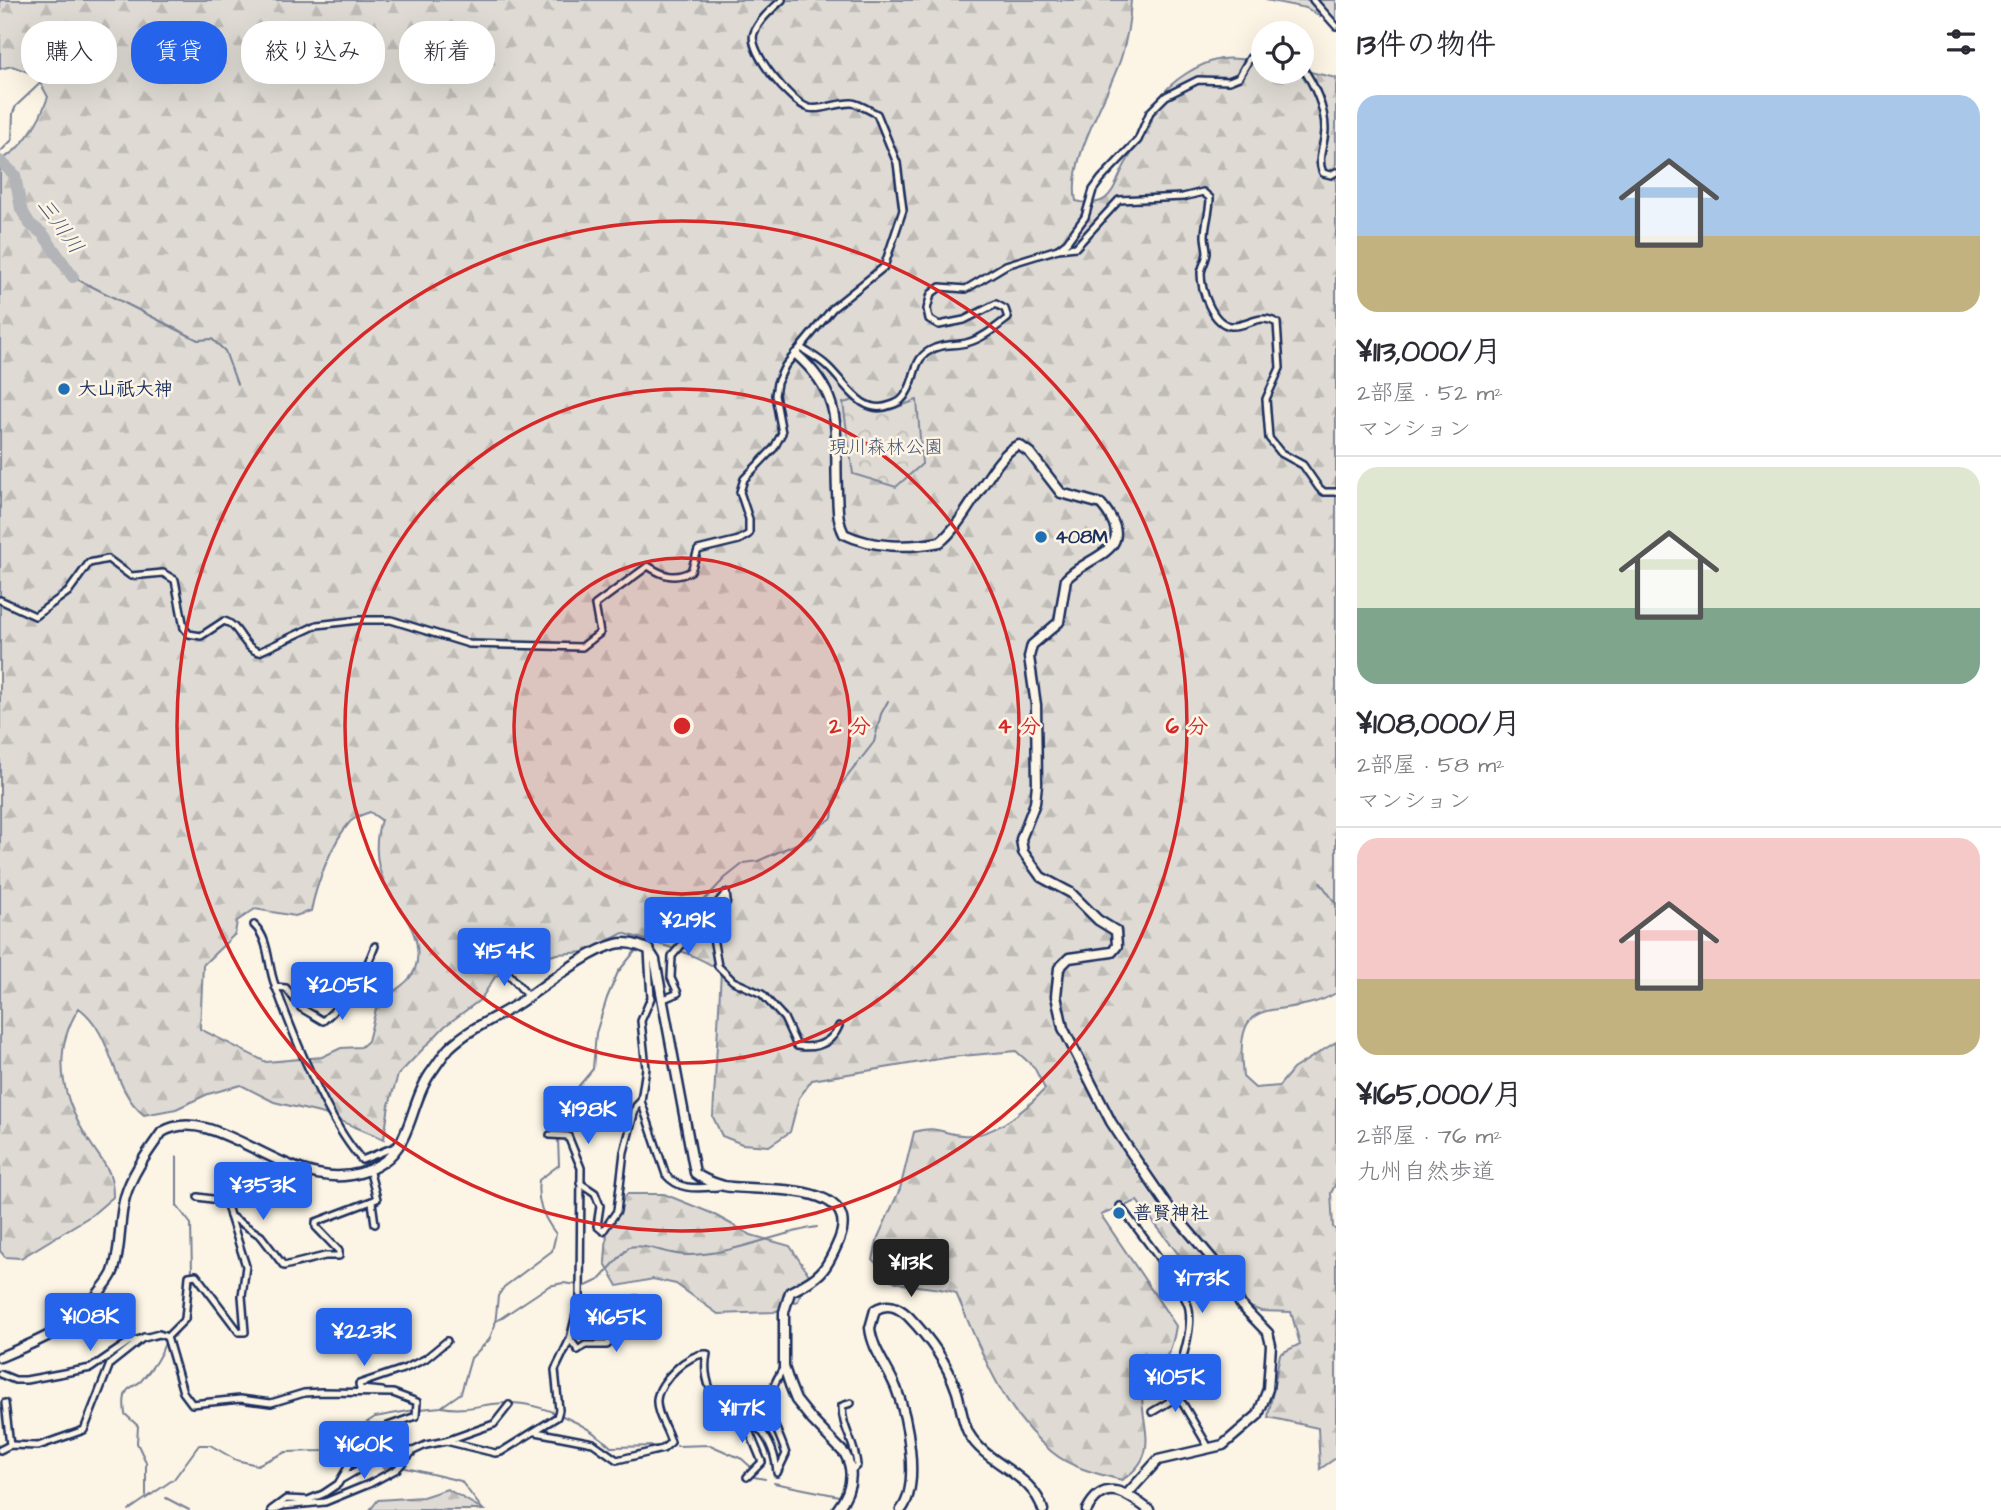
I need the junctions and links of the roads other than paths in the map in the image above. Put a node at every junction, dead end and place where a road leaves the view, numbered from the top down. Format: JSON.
{"nodes":[{"id":1,"x":782,"y":0,"type":"edge"},
{"id":2,"x":1313,"y":0,"type":"edge"},
{"id":3,"x":1336,"y":26,"type":"edge"},
{"id":4,"x":1251,"y":58,"type":"edge"},
{"id":5,"x":1309,"y":84,"type":"edge"},
{"id":6,"x":1336,"y":172,"type":"edge"},
{"id":7,"x":1058,"y":249,"type":"junction"},
{"id":8,"x":799,"y":351,"type":"junction"},
{"id":9,"x":1336,"y":492,"type":"edge"},
{"id":10,"x":0,"y":600,"type":"edge"},
{"id":11,"x":254,"y":925,"type":"dead end"},
{"id":12,"x":375,"y":946,"type":"dead end"},
{"id":13,"x":648,"y":948,"type":"junction"},
{"id":14,"x":501,"y":965,"type":"dead end"},
{"id":15,"x":275,"y":987,"type":"junction"},
{"id":16,"x":527,"y":995,"type":"junction"},
{"id":17,"x":664,"y":999,"type":"junction"},
{"id":18,"x":839,"y":1026,"type":"dead end"},
{"id":19,"x":641,"y":1101,"type":"junction"},
{"id":20,"x":555,"y":1135,"type":"dead end"},
{"id":21,"x":397,"y":1146,"type":"junction"},
{"id":22,"x":369,"y":1169,"type":"junction"},
{"id":23,"x":580,"y":1183,"type":"junction"},
{"id":24,"x":725,"y":1186,"type":"junction"},
{"id":25,"x":198,"y":1197,"type":"dead end"},
{"id":26,"x":372,"y":1202,"type":"junction"},
{"id":27,"x":1120,"y":1206,"type":"dead end"},
{"id":28,"x":230,"y":1216,"type":"junction"},
{"id":29,"x":375,"y":1224,"type":"dead end"},
{"id":30,"x":636,"y":1298,"type":"dead end"},
{"id":31,"x":144,"y":1337,"type":"junction"},
{"id":32,"x":167,"y":1337,"type":"junction"},
{"id":33,"x":570,"y":1339,"type":"junction"},
{"id":34,"x":447,"y":1341,"type":"dead end"},
{"id":35,"x":0,"y":1357,"type":"edge"},
{"id":36,"x":784,"y":1367,"type":"junction"},
{"id":37,"x":0,"y":1374,"type":"edge"},
{"id":38,"x":393,"y":1393,"type":"junction"},
{"id":39,"x":1172,"y":1394,"type":"junction"},
{"id":40,"x":5,"y":1403,"type":"dead end"},
{"id":41,"x":850,"y":1403,"type":"dead end"},
{"id":42,"x":509,"y":1405,"type":"dead end"},
{"id":43,"x":1152,"y":1412,"type":"dead end"},
{"id":44,"x":745,"y":1421,"type":"junction"},
{"id":45,"x":535,"y":1432,"type":"junction"},
{"id":46,"x":446,"y":1441,"type":"junction"},
{"id":47,"x":10,"y":1445,"type":"junction"},
{"id":48,"x":1209,"y":1448,"type":"junction"},
{"id":49,"x":0,"y":1450,"type":"edge"},
{"id":50,"x":413,"y":1451,"type":"junction"},
{"id":51,"x":851,"y":1471,"type":"junction"},
{"id":52,"x":747,"y":1477,"type":"dead end"},
{"id":53,"x":342,"y":1479,"type":"junction"},
{"id":54,"x":1129,"y":1492,"type":"junction"},
{"id":55,"x":272,"y":1510,"type":"edge"},
{"id":56,"x":836,"y":1510,"type":"edge"},
{"id":57,"x":901,"y":1510,"type":"edge"},
{"id":58,"x":1043,"y":1510,"type":"edge"},
{"id":59,"x":1087,"y":1510,"type":"edge"},
{"id":60,"x":1149,"y":1510,"type":"edge"}],
"edges":[{"from":1,"to":8,"type":"street"},
{"from":2,"to":3,"type":"street"},
{"from":4,"to":7,"type":"street"},
{"from":5,"to":6,"type":"street"},
{"from":7,"to":8,"type":"street"},
{"from":7,"to":9,"type":"street"},
{"from":8,"to":10,"type":"street"},
{"from":8,"to":48,"type":"street"},
{"from":11,"to":15,"type":"street"},
{"from":12,"to":15,"type":"street"},
{"from":13,"to":16,"type":"street"},
{"from":13,"to":17,"type":"street"},
{"from":13,"to":19,"type":"street"},
{"from":14,"to":16,"type":"street"},
{"from":15,"to":21,"type":"street"},
{"from":16,"to":21,"type":"street"},
{"from":17,"to":18,"type":"street"},
{"from":17,"to":24,"type":"street"},
{"from":19,"to":23,"type":"street"},
{"from":19,"to":24,"type":"street"},
{"from":20,"to":23,"type":"street"},
{"from":21,"to":22,"type":"street"},
{"from":22,"to":26,"type":"street"},
{"from":22,"to":35,"type":"street"},
{"from":23,"to":33,"type":"street"},
{"from":24,"to":36,"type":"street"},
{"from":25,"to":28,"type":"street"},
{"from":26,"to":28,"type":"street"},
{"from":26,"to":29,"type":"street"},
{"from":27,"to":39,"type":"street"},
{"from":28,"to":32,"type":"street"},
{"from":30,"to":33,"type":"street"},
{"from":31,"to":32,"type":"street"},
{"from":31,"to":37,"type":"street"},
{"from":31,"to":47,"type":"street"},
{"from":32,"to":38,"type":"street"},
{"from":33,"to":45,"type":"street"},
{"from":34,"to":38,"type":"street"},
{"from":36,"to":44,"type":"street"},
{"from":36,"to":51,"type":"street"},
{"from":38,"to":53,"type":"street"},
{"from":39,"to":43,"type":"street"},
{"from":39,"to":48,"type":"street"},
{"from":40,"to":47,"type":"street"},
{"from":41,"to":51,"type":"street"},
{"from":42,"to":46,"type":"street"},
{"from":44,"to":45,"type":"street"},
{"from":44,"to":52,"type":"street"},
{"from":45,"to":46,"type":"street"},
{"from":46,"to":50,"type":"street"},
{"from":47,"to":49,"type":"street"},
{"from":48,"to":54,"type":"street"},
{"from":50,"to":53,"type":"street"},
{"from":50,"to":55,"type":"street"},
{"from":51,"to":56,"type":"street"},
{"from":53,"to":55,"type":"street"},
{"from":54,"to":59,"type":"street"},
{"from":54,"to":60,"type":"street"},
{"from":57,"to":58,"type":"street"}]}
